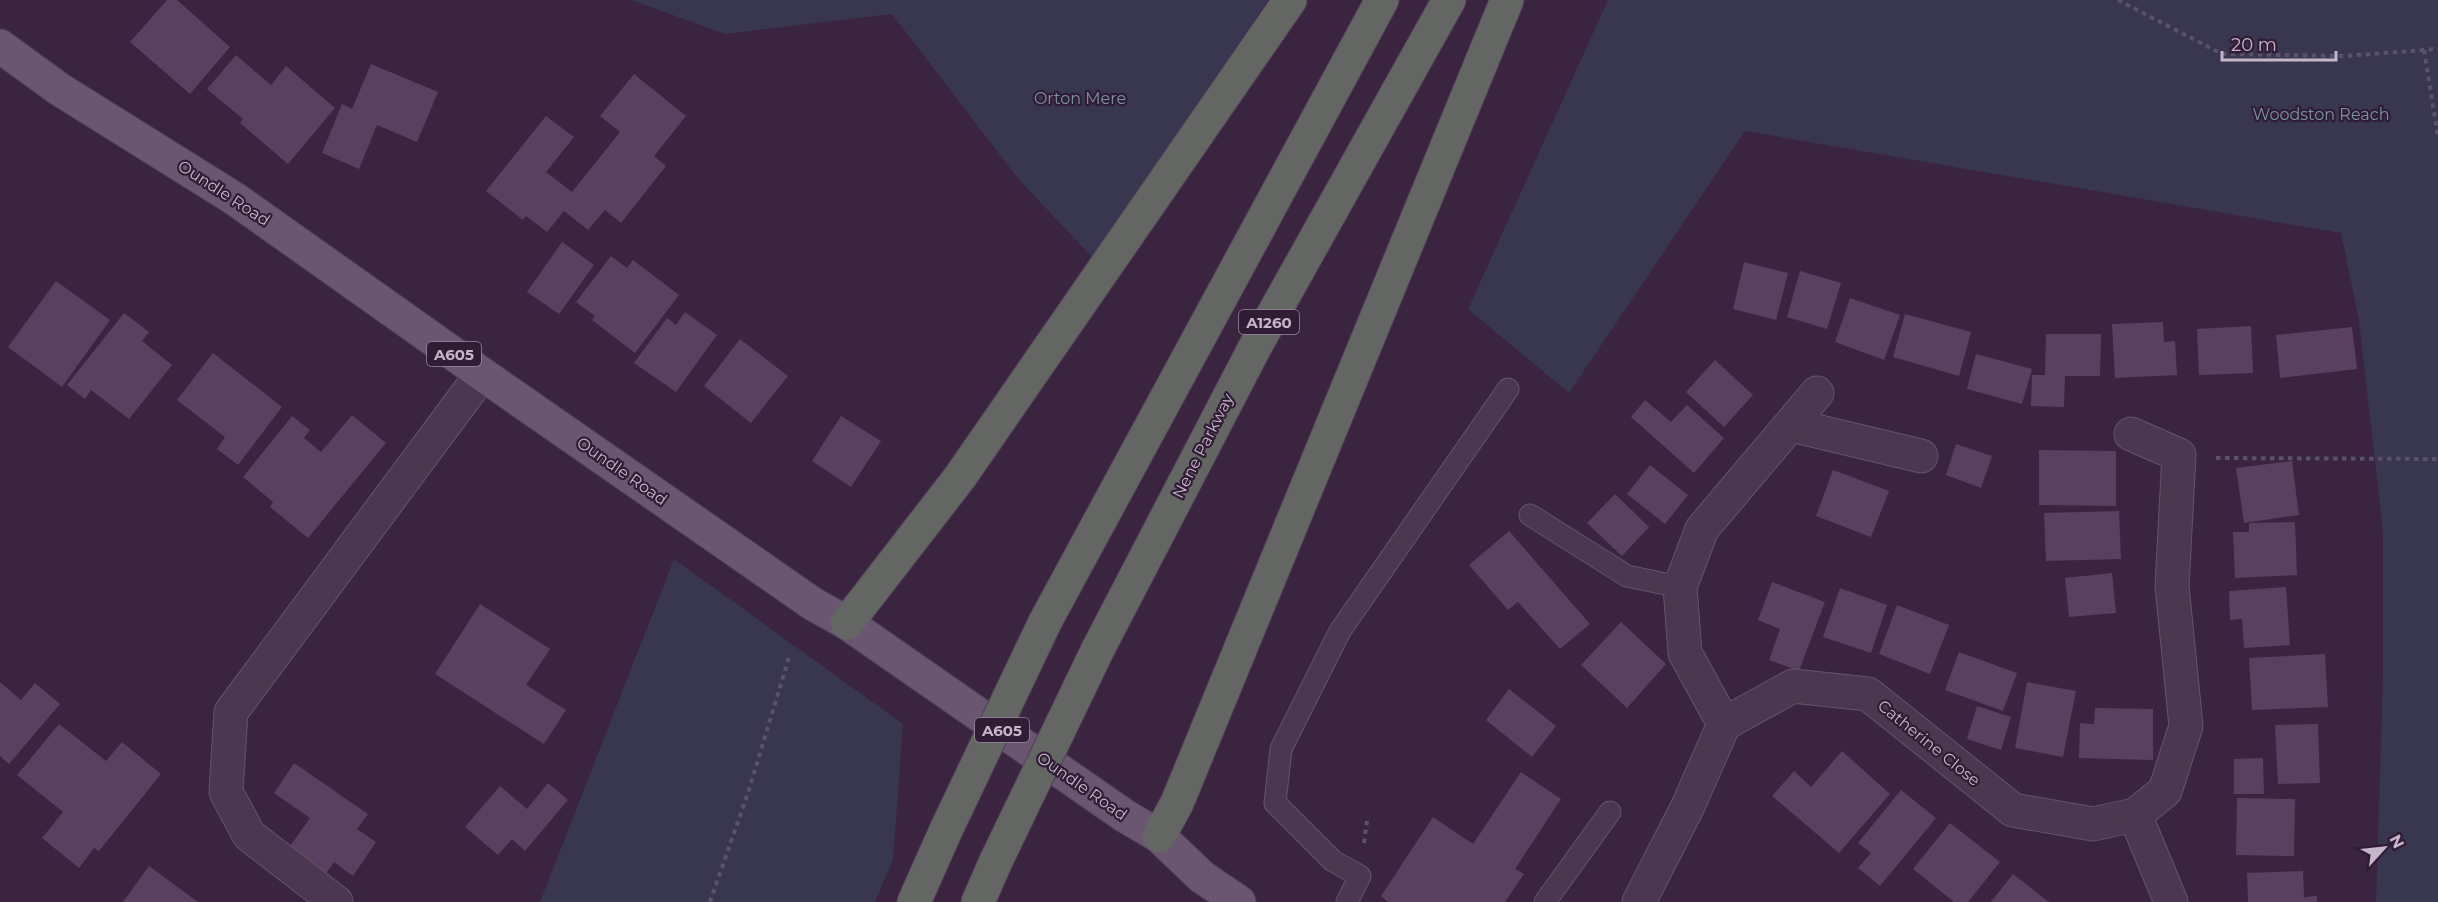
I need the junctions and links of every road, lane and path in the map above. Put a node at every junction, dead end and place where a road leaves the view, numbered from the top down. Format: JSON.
{"nodes":[{"id":1,"x":1290,"y":0,"type":"edge"},
{"id":2,"x":1382,"y":0,"type":"edge"},
{"id":3,"x":1449,"y":0,"type":"edge"},
{"id":4,"x":1507,"y":0,"type":"edge"},
{"id":5,"x":2118,"y":0,"type":"edge"},
{"id":6,"x":0,"y":46,"type":"edge"},
{"id":7,"x":2438,"y":49,"type":"edge"},
{"id":8,"x":2424,"y":50,"type":"junction"},
{"id":9,"x":2438,"y":138,"type":"edge"},
{"id":10,"x":482,"y":374,"type":"junction"},
{"id":11,"x":1508,"y":389,"type":"dead end"},
{"id":12,"x":1817,"y":393,"type":"dead end"},
{"id":13,"x":1791,"y":425,"type":"junction"},
{"id":14,"x":2131,"y":434,"type":"dead end"},
{"id":15,"x":1921,"y":456,"type":"dead end"},
{"id":16,"x":2438,"y":459,"type":"edge"},
{"id":17,"x":2178,"y":469,"type":"junction"},
{"id":18,"x":1530,"y":515,"type":"dead end"},
{"id":19,"x":1680,"y":587,"type":"junction"},
{"id":20,"x":847,"y":623,"type":"junction"},
{"id":21,"x":790,"y":654,"type":"dead end"},
{"id":22,"x":1724,"y":724,"type":"junction"},
{"id":23,"x":1610,"y":812,"type":"dead end"},
{"id":24,"x":2135,"y":815,"type":"junction"},
{"id":25,"x":1159,"y":836,"type":"junction"},
{"id":26,"x":336,"y":902,"type":"edge"},
{"id":27,"x":710,"y":902,"type":"edge"},
{"id":28,"x":914,"y":902,"type":"edge"},
{"id":29,"x":978,"y":902,"type":"edge"},
{"id":30,"x":1239,"y":902,"type":"edge"},
{"id":31,"x":1347,"y":902,"type":"edge"},
{"id":32,"x":1545,"y":902,"type":"edge"},
{"id":33,"x":1639,"y":902,"type":"edge"},
{"id":34,"x":2171,"y":902,"type":"edge"}],
"edges":[{"from":1,"to":20,"type":"highway"},
{"from":2,"to":28,"type":"highway","number":"A1260","bridge":true},
{"from":3,"to":29,"type":"highway","name":"Nene Parkway","number":"A1260","bridge":true},
{"from":4,"to":25,"type":"highway"},
{"from":5,"to":8,"type":"path"},
{"from":6,"to":10,"type":"main road","name":"Oundle Road","number":"A605"},
{"from":7,"to":8,"type":"path"},
{"from":8,"to":9,"type":"path"},
{"from":10,"to":20,"type":"main road","name":"Oundle Road","number":"A605"},
{"from":10,"to":26,"type":"street"},
{"from":11,"to":31,"type":"lane"},
{"from":12,"to":13,"type":"street"},
{"from":13,"to":15,"type":"street"},
{"from":13,"to":19,"type":"street"},
{"from":14,"to":17,"type":"street"},
{"from":16,"to":17,"type":"path"},
{"from":17,"to":24,"type":"street","name":"Catherine Close"},
{"from":18,"to":19,"type":"lane"},
{"from":19,"to":22,"type":"street"},
{"from":20,"to":25,"type":"main road","name":"Oundle Road","number":"A605"},
{"from":21,"to":27,"type":"path"},
{"from":22,"to":24,"type":"street","name":"Catherine Close"},
{"from":22,"to":33,"type":"street"},
{"from":23,"to":32,"type":"lane"},
{"from":24,"to":34,"type":"street"},
{"from":25,"to":30,"type":"main road","name":"Oundle Road","number":"A605"}]}
